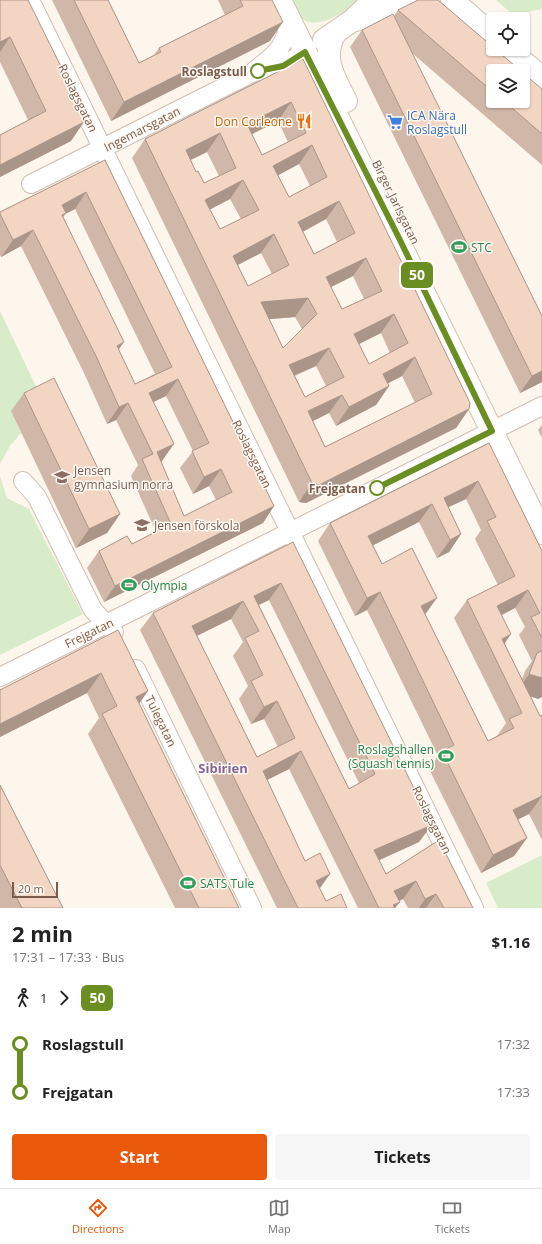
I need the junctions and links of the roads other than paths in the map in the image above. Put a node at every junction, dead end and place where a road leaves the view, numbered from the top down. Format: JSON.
{"nodes":[{"id":1,"x":30,"y":0,"type":"edge"},
{"id":2,"x":374,"y":0,"type":"edge"},
{"id":3,"x":414,"y":0,"type":"edge"},
{"id":4,"x":429,"y":0,"type":"edge"},
{"id":5,"x":452,"y":0,"type":"edge"},
{"id":6,"x":285,"y":10,"type":"edge"},
{"id":7,"x":344,"y":26,"type":"junction"},
{"id":8,"x":486,"y":30,"type":"edge"},
{"id":9,"x":305,"y":52,"type":"junction"},
{"id":10,"x":516,"y":56,"type":"edge"},
{"id":11,"x":503,"y":64,"type":"edge"},
{"id":12,"x":252,"y":73,"type":"junction"},
{"id":13,"x":542,"y":78,"type":"edge"},
{"id":14,"x":530,"y":88,"type":"edge"},
{"id":15,"x":542,"y":98,"type":"edge"},
{"id":16,"x":103,"y":148,"type":"junction"},
{"id":17,"x":31,"y":184,"type":"dead end"},
{"id":18,"x":542,"y":406,"type":"edge"},
{"id":19,"x":499,"y":427,"type":"junction"},
{"id":20,"x":23,"y":481,"type":"dead end"},
{"id":21,"x":542,"y":498,"type":"edge"},
{"id":22,"x":292,"y":532,"type":"junction"},
{"id":23,"x":542,"y":533,"type":"edge"},
{"id":24,"x":107,"y":625,"type":"junction"},
{"id":25,"x":0,"y":677,"type":"edge"},
{"id":26,"x":252,"y":908,"type":"edge"},
{"id":27,"x":474,"y":908,"type":"edge"}],
"edges":[{"from":1,"to":16,"type":"street","name":"Roslagsgatan"},
{"from":2,"to":7,"type":"street","name":"Ingemarsgatan"},
{"from":3,"to":7,"type":"street","name":"Ingemarsgatan"},
{"from":4,"to":11,"type":"street"},
{"from":5,"to":8,"type":"street"},
{"from":6,"to":7,"type":"street","name":"Ingemarsgatan"},
{"from":6,"to":9,"type":"street","name":"Birger Jarlsgatan"},
{"from":6,"to":12,"type":"street","name":"Ingemarsgatan"},
{"from":7,"to":9,"type":"street","name":"Ingemarsgatan"},
{"from":7,"to":19,"type":"street","name":"Birger Jarlsgatan"},
{"from":9,"to":12,"type":"street","name":"Ingemarsgatan"},
{"from":9,"to":19,"type":"street","name":"Birger Jarlsgatan"},
{"from":10,"to":13,"type":"street"},
{"from":12,"to":16,"type":"street","name":"Ingemarsgatan"},
{"from":14,"to":15,"type":"street"},
{"from":16,"to":17,"type":"street","name":"Ingemarsgatan"},
{"from":16,"to":22,"type":"street","name":"Roslagsgatan"},
{"from":18,"to":19,"type":"street","name":"Frejgatan"},
{"from":19,"to":21,"type":"street","name":"Birger Jarlsgatan"},
{"from":19,"to":22,"type":"street","name":"Frejgatan"},
{"from":19,"to":23,"type":"street","name":"Birger Jarlsgatan"},
{"from":20,"to":24,"type":"street","name":"Tulegatan"},
{"from":22,"to":24,"type":"street","name":"Frejgatan"},
{"from":22,"to":27,"type":"street","name":"Roslagsgatan"},
{"from":24,"to":25,"type":"street","name":"Frejgatan"},
{"from":24,"to":26,"type":"street","name":"Tulegatan"}]}
